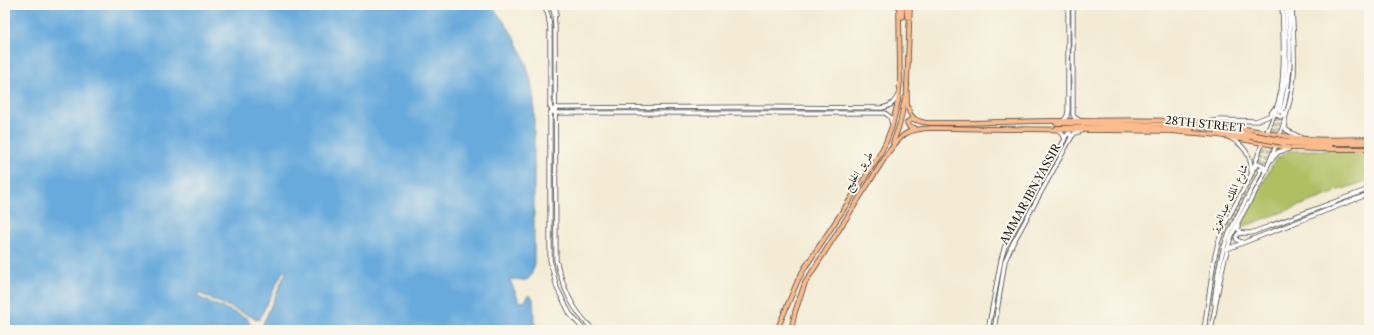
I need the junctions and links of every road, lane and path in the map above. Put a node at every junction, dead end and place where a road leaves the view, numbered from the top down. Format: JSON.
{"nodes":[{"id":1,"x":544,"y":5,"type":"edge"},
{"id":2,"x":551,"y":5,"type":"edge"},
{"id":3,"x":556,"y":5,"type":"edge"},
{"id":4,"x":899,"y":5,"type":"edge"},
{"id":5,"x":902,"y":5,"type":"edge"},
{"id":6,"x":906,"y":5,"type":"edge"},
{"id":7,"x":910,"y":5,"type":"edge"},
{"id":8,"x":1068,"y":5,"type":"edge"},
{"id":9,"x":1073,"y":5,"type":"edge"},
{"id":10,"x":1282,"y":5,"type":"edge"},
{"id":11,"x":1286,"y":5,"type":"edge"},
{"id":12,"x":1291,"y":5,"type":"edge"},
{"id":13,"x":555,"y":26,"type":"junction"},
{"id":14,"x":909,"y":30,"type":"junction"},
{"id":15,"x":900,"y":43,"type":"junction"},
{"id":16,"x":907,"y":84,"type":"junction"},
{"id":17,"x":900,"y":92,"type":"junction"},
{"id":18,"x":1278,"y":103,"type":"junction"},
{"id":19,"x":1289,"y":103,"type":"junction"},
{"id":20,"x":550,"y":106,"type":"junction"},
{"id":21,"x":882,"y":108,"type":"junction"},
{"id":22,"x":554,"y":111,"type":"junction"},
{"id":23,"x":884,"y":113,"type":"junction"},
{"id":24,"x":1279,"y":113,"type":"junction"},
{"id":25,"x":1068,"y":114,"type":"junction"},
{"id":26,"x":1073,"y":114,"type":"junction"},
{"id":27,"x":550,"y":116,"type":"junction"},
{"id":28,"x":916,"y":120,"type":"junction"},
{"id":29,"x":1043,"y":121,"type":"junction"},
{"id":30,"x":1063,"y":121,"type":"junction"},
{"id":31,"x":1080,"y":121,"type":"junction"},
{"id":32,"x":1203,"y":122,"type":"junction"},
{"id":33,"x":892,"y":125,"type":"junction"},
{"id":34,"x":923,"y":128,"type":"junction"},
{"id":35,"x":1039,"y":130,"type":"junction"},
{"id":36,"x":1058,"y":130,"type":"junction"},
{"id":37,"x":1082,"y":130,"type":"junction"},
{"id":38,"x":1267,"y":132,"type":"junction"},
{"id":39,"x":1279,"y":134,"type":"junction"},
{"id":40,"x":1228,"y":136,"type":"junction"},
{"id":41,"x":1250,"y":136,"type":"junction"},
{"id":42,"x":1065,"y":137,"type":"junction"},
{"id":43,"x":1071,"y":138,"type":"junction"},
{"id":44,"x":1301,"y":138,"type":"junction"},
{"id":45,"x":1369,"y":139,"type":"edge"},
{"id":46,"x":1282,"y":142,"type":"junction"},
{"id":47,"x":1262,"y":143,"type":"junction"},
{"id":48,"x":1369,"y":143,"type":"edge"},
{"id":49,"x":1275,"y":146,"type":"junction"},
{"id":50,"x":1294,"y":148,"type":"junction"},
{"id":51,"x":1369,"y":148,"type":"edge"},
{"id":52,"x":887,"y":154,"type":"junction"},
{"id":53,"x":1261,"y":169,"type":"tunnel mouth"},
{"id":54,"x":1251,"y":175,"type":"junction"},
{"id":55,"x":1261,"y":180,"type":"junction"},
{"id":56,"x":1369,"y":189,"type":"edge"},
{"id":57,"x":1369,"y":194,"type":"edge"},
{"id":58,"x":1238,"y":223,"type":"junction"},
{"id":59,"x":1242,"y":233,"type":"junction"},
{"id":60,"x":1243,"y":242,"type":"junction"},
{"id":61,"x":1227,"y":249,"type":"junction"},
{"id":62,"x":584,"y":330,"type":"edge"},
{"id":63,"x":594,"y":330,"type":"edge"},
{"id":64,"x":777,"y":330,"type":"edge"},
{"id":65,"x":791,"y":330,"type":"edge"},
{"id":66,"x":988,"y":330,"type":"edge"},
{"id":67,"x":994,"y":330,"type":"edge"},
{"id":68,"x":1204,"y":330,"type":"edge"},
{"id":69,"x":1211,"y":330,"type":"edge"}],
"edges":[{"from":1,"to":20,"type":"street"},
{"from":2,"to":13,"type":"street"},
{"from":3,"to":13,"type":"street"},
{"from":4,"to":15,"type":"main road","name":"طريق الخليج"},
{"from":5,"to":15,"type":"main road"},
{"from":6,"to":14,"type":"main road"},
{"from":7,"to":14,"type":"main road","name":"طريق الخليج"},
{"from":8,"to":25,"type":"street"},
{"from":9,"to":26,"type":"street"},
{"from":10,"to":18,"type":"street","name":"شارع الملك عبدالعزيز"},
{"from":11,"to":24,"type":"street","name":"شارع الملك عبدالعزيز"},
{"from":12,"to":19,"type":"street","name":"شارع الملك عبدالعزيز"},
{"from":12,"to":24,"type":"street","name":"شارع الملك عبدالعزيز"},
{"from":13,"to":22,"type":"street"},
{"from":14,"to":16,"type":"main road","name":"طريق الخليج"},
{"from":15,"to":17,"type":"main road","name":"طريق الخليج"},
{"from":16,"to":28,"type":"main road"},
{"from":16,"to":52,"type":"main road","name":"طريق الخليج"},
{"from":17,"to":21,"type":"street"},
{"from":17,"to":33,"type":"main road","name":"طريق الخليج"},
{"from":18,"to":24,"type":"street","name":"شارع الملك عبدالعزيز"},
{"from":18,"to":32,"type":"street"},
{"from":19,"to":24,"type":"street"},
{"from":19,"to":39,"type":"street"},
{"from":19,"to":44,"type":"street"},
{"from":20,"to":22,"type":"street"},
{"from":20,"to":27,"type":"street"},
{"from":21,"to":22,"type":"street"},
{"from":21,"to":23,"type":"street"},
{"from":22,"to":23,"type":"street"},
{"from":22,"to":27,"type":"street"},
{"from":22,"to":63,"type":"street"},
{"from":23,"to":33,"type":"street"},
{"from":24,"to":38,"type":"street","name":"شارع الملك عبدالعزيز"},
{"from":25,"to":26,"type":"street"},
{"from":25,"to":30,"type":"street"},
{"from":26,"to":31,"type":"street"},
{"from":27,"to":62,"type":"street"},
{"from":28,"to":29,"type":"main road","name":"28TH STREET"},
{"from":28,"to":34,"type":"main road"},
{"from":29,"to":30,"type":"main road","name":"28TH STREET"},
{"from":29,"to":41,"type":"main road","name":"28TH STREET"},
{"from":30,"to":31,"type":"main road","name":"28TH STREET"},
{"from":31,"to":32,"type":"main road","name":"28TH STREET"},
{"from":32,"to":38,"type":"main road","name":"28TH STREET"},
{"from":33,"to":64,"type":"main road","name":"طريق الخليج"},
{"from":34,"to":35,"type":"main road","name":"28TH STREET"},
{"from":34,"to":52,"type":"main road","name":"28TH STREET"},
{"from":35,"to":36,"type":"main road","name":"28TH STREET"},
{"from":35,"to":41,"type":"main road","name":"28TH STREET"},
{"from":36,"to":37,"type":"main road","name":"28TH STREET"},
{"from":36,"to":42,"type":"street"},
{"from":37,"to":40,"type":"main road","name":"28TH STREET"},
{"from":37,"to":43,"type":"street"},
{"from":38,"to":39,"type":"main road","name":"28TH STREET"},
{"from":38,"to":47,"type":"street","name":"شارع الملك عبدالعزيز"},
{"from":39,"to":44,"type":"main road","name":"28TH STREET"},
{"from":39,"to":49,"type":"street"},
{"from":40,"to":47,"type":"main road","name":"28TH STREET"},
{"from":40,"to":54,"type":"street"},
{"from":41,"to":46,"type":"main road","name":"28TH STREET","bridge":true},
{"from":42,"to":43,"type":"street"},
{"from":42,"to":66,"type":"street","name":"AMMAR IBN YASSIR"},
{"from":43,"to":67,"type":"street","name":"AMMAR IBN YASSIR"},
{"from":44,"to":45,"type":"main road","name":"28TH STREET"},
{"from":46,"to":48,"type":"main road","name":"28TH STREET"},
{"from":46,"to":51,"type":"main road","name":"28TH STREET"},
{"from":47,"to":49,"type":"main road","name":"28TH STREET"},
{"from":47,"to":54,"type":"street","name":"شارع الملك عبدالعزيز"},
{"from":49,"to":50,"type":"main road","name":"28TH STREET"},
{"from":49,"to":55,"type":"street"},
{"from":50,"to":51,"type":"main road","name":"28TH STREET"},
{"from":50,"to":55,"type":"street"},
{"from":52,"to":65,"type":"main road","name":"طريق الخليج"},
{"from":53,"to":69,"type":"street","name":"شارع الملك عبدالعزيز"},
{"from":54,"to":55,"type":"street"},
{"from":54,"to":68,"type":"street","name":"شارع الملك عبدالعزيز"},
{"from":55,"to":58,"type":"street"},
{"from":56,"to":59,"type":"street"},
{"from":57,"to":60,"type":"street"},
{"from":58,"to":59,"type":"street"},
{"from":58,"to":61,"type":"street"},
{"from":59,"to":60,"type":"street"},
{"from":60,"to":61,"type":"street"},
{"from":61,"to":69,"type":"street"}]}
